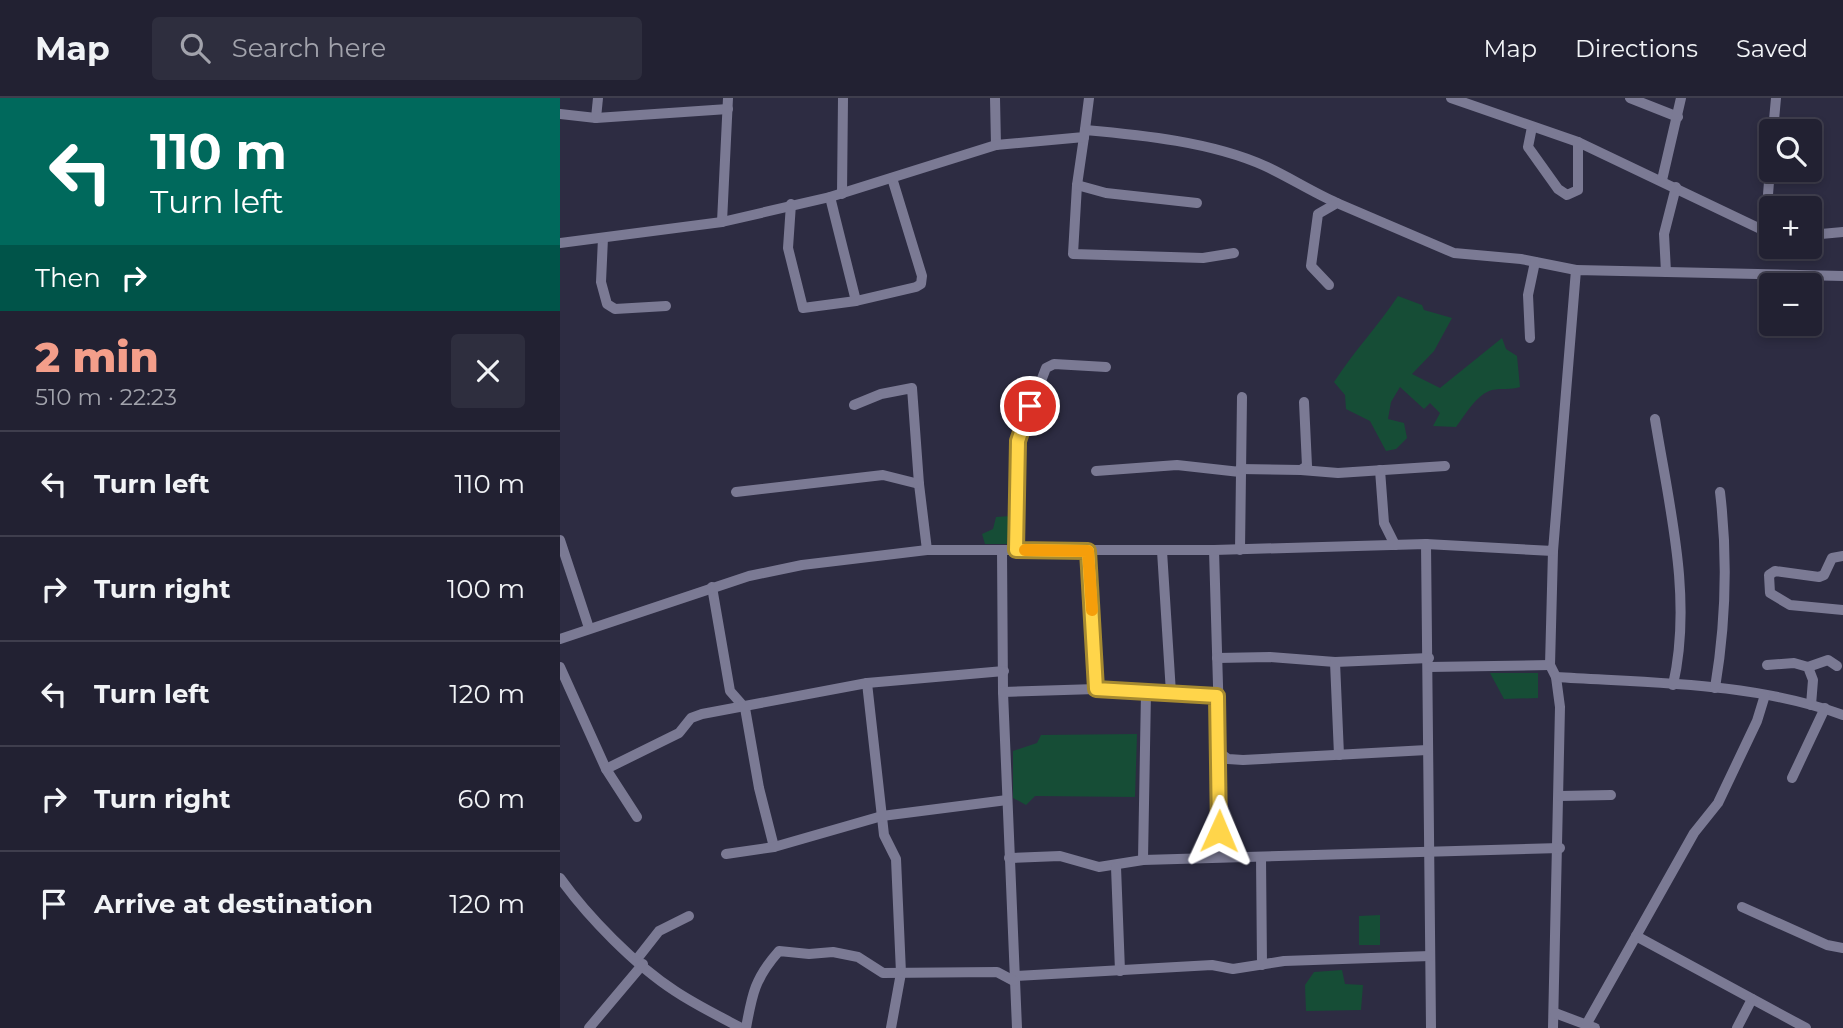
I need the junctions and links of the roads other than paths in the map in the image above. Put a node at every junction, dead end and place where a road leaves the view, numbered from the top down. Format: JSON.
{"nodes":[{"id":1,"x":598,"y":98,"type":"edge"},
{"id":2,"x":844,"y":98,"type":"edge"},
{"id":3,"x":995,"y":98,"type":"edge"},
{"id":4,"x":1090,"y":98,"type":"edge"},
{"id":5,"x":1451,"y":98,"type":"edge"},
{"id":6,"x":1630,"y":98,"type":"edge"},
{"id":7,"x":1681,"y":98,"type":"edge"},
{"id":8,"x":1776,"y":98,"type":"edge"},
{"id":9,"x":728,"y":104,"type":"edge"},
{"id":10,"x":560,"y":114,"type":"edge"},
{"id":11,"x":1678,"y":117,"type":"junction"},
{"id":12,"x":596,"y":118,"type":"junction"},
{"id":13,"x":1774,"y":119,"type":"edge"},
{"id":14,"x":1532,"y":127,"type":"junction"},
{"id":15,"x":1085,"y":133,"type":"junction"},
{"id":16,"x":1578,"y":142,"type":"junction"},
{"id":17,"x":996,"y":145,"type":"junction"},
{"id":18,"x":892,"y":178,"type":"junction"},
{"id":19,"x":1662,"y":180,"type":"junction"},
{"id":20,"x":1077,"y":185,"type":"junction"},
{"id":21,"x":1676,"y":187,"type":"junction"},
{"id":22,"x":836,"y":195,"type":"junction"},
{"id":23,"x":1198,"y":202,"type":"dead end"},
{"id":24,"x":1337,"y":203,"type":"junction"},
{"id":25,"x":791,"y":204,"type":"junction"},
{"id":26,"x":722,"y":222,"type":"junction"},
{"id":27,"x":1759,"y":229,"type":"edge"},
{"id":28,"x":1843,"y":232,"type":"edge"},
{"id":29,"x":1822,"y":234,"type":"edge"},
{"id":30,"x":603,"y":238,"type":"junction"},
{"id":31,"x":560,"y":243,"type":"edge"},
{"id":32,"x":1234,"y":253,"type":"dead end"},
{"id":33,"x":1535,"y":262,"type":"junction"},
{"id":34,"x":1576,"y":270,"type":"junction"},
{"id":35,"x":1666,"y":272,"type":"junction"},
{"id":36,"x":1843,"y":276,"type":"edge"},
{"id":37,"x":1329,"y":285,"type":"dead end"},
{"id":38,"x":856,"y":301,"type":"junction"},
{"id":39,"x":666,"y":306,"type":"dead end"},
{"id":40,"x":1530,"y":338,"type":"dead end"},
{"id":41,"x":1106,"y":367,"type":"dead end"},
{"id":42,"x":1242,"y":397,"type":"dead end"},
{"id":43,"x":1304,"y":402,"type":"dead end"},
{"id":44,"x":853,"y":405,"type":"dead end"},
{"id":45,"x":1655,"y":419,"type":"dead end"},
{"id":46,"x":1445,"y":466,"type":"dead end"},
{"id":47,"x":1301,"y":470,"type":"junction"},
{"id":48,"x":1380,"y":470,"type":"junction"},
{"id":49,"x":1096,"y":471,"type":"dead end"},
{"id":50,"x":1240,"y":471,"type":"junction"},
{"id":51,"x":919,"y":484,"type":"junction"},
{"id":52,"x":736,"y":492,"type":"dead end"},
{"id":53,"x":1720,"y":492,"type":"dead end"},
{"id":54,"x":560,"y":540,"type":"edge"},
{"id":55,"x":1426,"y":544,"type":"junction"},
{"id":56,"x":1395,"y":545,"type":"junction"},
{"id":57,"x":927,"y":550,"type":"junction"},
{"id":58,"x":1002,"y":550,"type":"junction"},
{"id":59,"x":1016,"y":550,"type":"junction"},
{"id":60,"x":1214,"y":550,"type":"junction"},
{"id":61,"x":1240,"y":550,"type":"junction"},
{"id":62,"x":1088,"y":551,"type":"junction"},
{"id":63,"x":1162,"y":551,"type":"junction"},
{"id":64,"x":1553,"y":551,"type":"junction"},
{"id":65,"x":1843,"y":556,"type":"edge"},
{"id":66,"x":712,"y":587,"type":"junction"},
{"id":67,"x":1843,"y":610,"type":"edge"},
{"id":68,"x":589,"y":628,"type":"junction"},
{"id":69,"x":560,"y":639,"type":"edge"},
{"id":70,"x":1217,"y":658,"type":"junction"},
{"id":71,"x":1335,"y":662,"type":"junction"},
{"id":72,"x":1429,"y":662,"type":"junction"},
{"id":73,"x":1550,"y":665,"type":"junction"},
{"id":74,"x":1767,"y":665,"type":"dead end"},
{"id":75,"x":1837,"y":666,"type":"dead end"},
{"id":76,"x":560,"y":667,"type":"edge"},
{"id":77,"x":1808,"y":667,"type":"junction"},
{"id":78,"x":1004,"y":671,"type":"junction"},
{"id":79,"x":1556,"y":677,"type":"junction"},
{"id":80,"x":867,"y":683,"type":"junction"},
{"id":81,"x":1673,"y":685,"type":"junction"},
{"id":82,"x":1715,"y":688,"type":"junction"},
{"id":83,"x":1096,"y":689,"type":"junction"},
{"id":84,"x":1003,"y":692,"type":"junction"},
{"id":85,"x":1146,"y":692,"type":"junction"},
{"id":86,"x":1171,"y":693,"type":"junction"},
{"id":87,"x":1765,"y":695,"type":"junction"},
{"id":88,"x":1217,"y":696,"type":"junction"},
{"id":89,"x":1811,"y":705,"type":"junction"},
{"id":90,"x":745,"y":708,"type":"junction"},
{"id":91,"x":1825,"y":708,"type":"junction"},
{"id":92,"x":1843,"y":715,"type":"edge"},
{"id":93,"x":1427,"y":750,"type":"junction"},
{"id":94,"x":1220,"y":753,"type":"junction"},
{"id":95,"x":1339,"y":755,"type":"junction"},
{"id":96,"x":606,"y":769,"type":"junction"},
{"id":97,"x":1792,"y":778,"type":"dead end"},
{"id":98,"x":1611,"y":795,"type":"dead end"},
{"id":99,"x":1560,"y":796,"type":"junction"},
{"id":100,"x":1007,"y":800,"type":"junction"},
{"id":101,"x":882,"y":816,"type":"junction"},
{"id":102,"x":637,"y":817,"type":"dead end"},
{"id":103,"x":775,"y":847,"type":"junction"},
{"id":104,"x":1560,"y":848,"type":"junction"},
{"id":105,"x":726,"y":854,"type":"dead end"},
{"id":106,"x":1429,"y":854,"type":"junction"},
{"id":107,"x":1219,"y":857,"type":"junction"},
{"id":108,"x":1261,"y":857,"type":"junction"},
{"id":109,"x":1009,"y":858,"type":"junction"},
{"id":110,"x":1143,"y":860,"type":"junction"},
{"id":111,"x":1116,"y":867,"type":"junction"},
{"id":112,"x":560,"y":878,"type":"edge"},
{"id":113,"x":1742,"y":907,"type":"dead end"},
{"id":114,"x":690,"y":916,"type":"dead end"},
{"id":115,"x":1636,"y":936,"type":"junction"},
{"id":116,"x":1843,"y":948,"type":"edge"},
{"id":117,"x":1430,"y":956,"type":"junction"},
{"id":118,"x":1014,"y":957,"type":"junction"},
{"id":119,"x":640,"y":962,"type":"junction"},
{"id":120,"x":1262,"y":965,"type":"junction"},
{"id":121,"x":1121,"y":971,"type":"junction"},
{"id":122,"x":997,"y":972,"type":"junction"},
{"id":123,"x":901,"y":973,"type":"junction"},
{"id":124,"x":1014,"y":979,"type":"junction"},
{"id":125,"x":1752,"y":999,"type":"junction"},
{"id":126,"x":1555,"y":1013,"type":"junction"},
{"id":127,"x":1590,"y":1027,"type":"edge"},
{"id":128,"x":589,"y":1028,"type":"edge"},
{"id":129,"x":741,"y":1028,"type":"edge"},
{"id":130,"x":746,"y":1028,"type":"edge"},
{"id":131,"x":891,"y":1028,"type":"edge"},
{"id":132,"x":1017,"y":1028,"type":"edge"},
{"id":133,"x":1431,"y":1028,"type":"edge"},
{"id":134,"x":1553,"y":1028,"type":"edge"},
{"id":135,"x":1737,"y":1028,"type":"edge"},
{"id":136,"x":1806,"y":1028,"type":"edge"}],
"edges":[{"from":1,"to":12,"type":"street"},
{"from":2,"to":22,"type":"street"},
{"from":3,"to":17,"type":"street"},
{"from":4,"to":15,"type":"street"},
{"from":5,"to":14,"type":"street"},
{"from":6,"to":11,"type":"street"},
{"from":7,"to":11,"type":"street"},
{"from":8,"to":13,"type":"street"},
{"from":9,"to":12,"type":"street"},
{"from":9,"to":26,"type":"street"},
{"from":10,"to":12,"type":"street"},
{"from":11,"to":19,"type":"street"},
{"from":14,"to":16,"type":"street"},
{"from":14,"to":16,"type":"street"},
{"from":15,"to":17,"type":"street"},
{"from":15,"to":20,"type":"street"},
{"from":15,"to":24,"type":"street"},
{"from":16,"to":19,"type":"street"},
{"from":17,"to":18,"type":"street"},
{"from":18,"to":22,"type":"street"},
{"from":18,"to":38,"type":"street"},
{"from":19,"to":21,"type":"street"},
{"from":20,"to":23,"type":"street"},
{"from":20,"to":32,"type":"street"},
{"from":21,"to":27,"type":"street"},
{"from":21,"to":35,"type":"street"},
{"from":22,"to":25,"type":"street"},
{"from":22,"to":38,"type":"street"},
{"from":24,"to":33,"type":"street"},
{"from":24,"to":37,"type":"street"},
{"from":25,"to":26,"type":"street"},
{"from":25,"to":38,"type":"street"},
{"from":26,"to":30,"type":"street"},
{"from":28,"to":29,"type":"street"},
{"from":30,"to":31,"type":"street"},
{"from":30,"to":39,"type":"street"},
{"from":33,"to":34,"type":"street"},
{"from":33,"to":40,"type":"street"},
{"from":34,"to":35,"type":"street"},
{"from":34,"to":64,"type":"street"},
{"from":35,"to":36,"type":"street"},
{"from":41,"to":59,"type":"street"},
{"from":42,"to":50,"type":"street"},
{"from":43,"to":47,"type":"street"},
{"from":44,"to":51,"type":"street"},
{"from":45,"to":81,"type":"street"},
{"from":46,"to":48,"type":"street"},
{"from":47,"to":48,"type":"street"},
{"from":47,"to":50,"type":"street"},
{"from":48,"to":56,"type":"street"},
{"from":49,"to":50,"type":"street"},
{"from":50,"to":61,"type":"street"},
{"from":51,"to":52,"type":"street"},
{"from":51,"to":57,"type":"street"},
{"from":53,"to":82,"type":"street"},
{"from":54,"to":68,"type":"street"},
{"from":55,"to":56,"type":"street"},
{"from":55,"to":64,"type":"street"},
{"from":55,"to":72,"type":"street"},
{"from":56,"to":61,"type":"street"},
{"from":57,"to":58,"type":"street"},
{"from":57,"to":66,"type":"street"},
{"from":58,"to":59,"type":"street"},
{"from":58,"to":78,"type":"street"},
{"from":59,"to":62,"type":"street"},
{"from":60,"to":61,"type":"street"},
{"from":60,"to":63,"type":"street"},
{"from":60,"to":70,"type":"street"},
{"from":62,"to":63,"type":"street"},
{"from":62,"to":83,"type":"street"},
{"from":63,"to":86,"type":"street"},
{"from":64,"to":73,"type":"street"},
{"from":65,"to":67,"type":"street"},
{"from":66,"to":68,"type":"street"},
{"from":66,"to":90,"type":"street"},
{"from":68,"to":69,"type":"street"},
{"from":70,"to":71,"type":"street"},
{"from":70,"to":88,"type":"street"},
{"from":71,"to":72,"type":"street"},
{"from":71,"to":95,"type":"street"},
{"from":72,"to":73,"type":"street"},
{"from":72,"to":93,"type":"street"},
{"from":73,"to":79,"type":"street"},
{"from":74,"to":77,"type":"street"},
{"from":75,"to":77,"type":"street"},
{"from":76,"to":96,"type":"street"},
{"from":77,"to":89,"type":"street"},
{"from":78,"to":80,"type":"street"},
{"from":78,"to":84,"type":"street"},
{"from":79,"to":81,"type":"street"},
{"from":79,"to":99,"type":"street"},
{"from":80,"to":90,"type":"street"},
{"from":80,"to":101,"type":"street"},
{"from":81,"to":82,"type":"street"},
{"from":82,"to":87,"type":"street"},
{"from":83,"to":84,"type":"street"},
{"from":83,"to":85,"type":"street"},
{"from":84,"to":100,"type":"street"},
{"from":85,"to":86,"type":"street"},
{"from":85,"to":110,"type":"street"},
{"from":86,"to":88,"type":"street"},
{"from":87,"to":89,"type":"street"},
{"from":87,"to":115,"type":"street"},
{"from":88,"to":94,"type":"street"},
{"from":89,"to":91,"type":"street"},
{"from":90,"to":96,"type":"street"},
{"from":90,"to":103,"type":"street"},
{"from":91,"to":92,"type":"street"},
{"from":91,"to":97,"type":"street"},
{"from":93,"to":95,"type":"street"},
{"from":93,"to":106,"type":"street"},
{"from":94,"to":95,"type":"street"},
{"from":94,"to":107,"type":"street"},
{"from":96,"to":102,"type":"street"},
{"from":98,"to":99,"type":"street"},
{"from":99,"to":104,"type":"street"},
{"from":100,"to":101,"type":"street"},
{"from":100,"to":109,"type":"street"},
{"from":101,"to":103,"type":"street"},
{"from":101,"to":123,"type":"street"},
{"from":103,"to":105,"type":"street"},
{"from":104,"to":106,"type":"street"},
{"from":104,"to":126,"type":"street"},
{"from":106,"to":108,"type":"street"},
{"from":106,"to":117,"type":"street"},
{"from":107,"to":108,"type":"street"},
{"from":107,"to":110,"type":"street"},
{"from":108,"to":120,"type":"street"},
{"from":109,"to":111,"type":"street"},
{"from":109,"to":118,"type":"street"},
{"from":110,"to":111,"type":"street"},
{"from":111,"to":121,"type":"street"},
{"from":112,"to":119,"type":"street"},
{"from":113,"to":116,"type":"street"},
{"from":114,"to":119,"type":"street"},
{"from":115,"to":125,"type":"street"},
{"from":115,"to":127,"type":"street"},
{"from":117,"to":120,"type":"street"},
{"from":117,"to":133,"type":"street"},
{"from":118,"to":122,"type":"street"},
{"from":118,"to":124,"type":"street"},
{"from":119,"to":128,"type":"street"},
{"from":119,"to":129,"type":"street"},
{"from":120,"to":121,"type":"street"},
{"from":121,"to":124,"type":"street"},
{"from":122,"to":123,"type":"street"},
{"from":122,"to":124,"type":"street"},
{"from":123,"to":130,"type":"street"},
{"from":123,"to":131,"type":"street"},
{"from":124,"to":132,"type":"street"},
{"from":125,"to":135,"type":"street"},
{"from":125,"to":136,"type":"street"},
{"from":126,"to":127,"type":"street"},
{"from":126,"to":134,"type":"street"}]}
